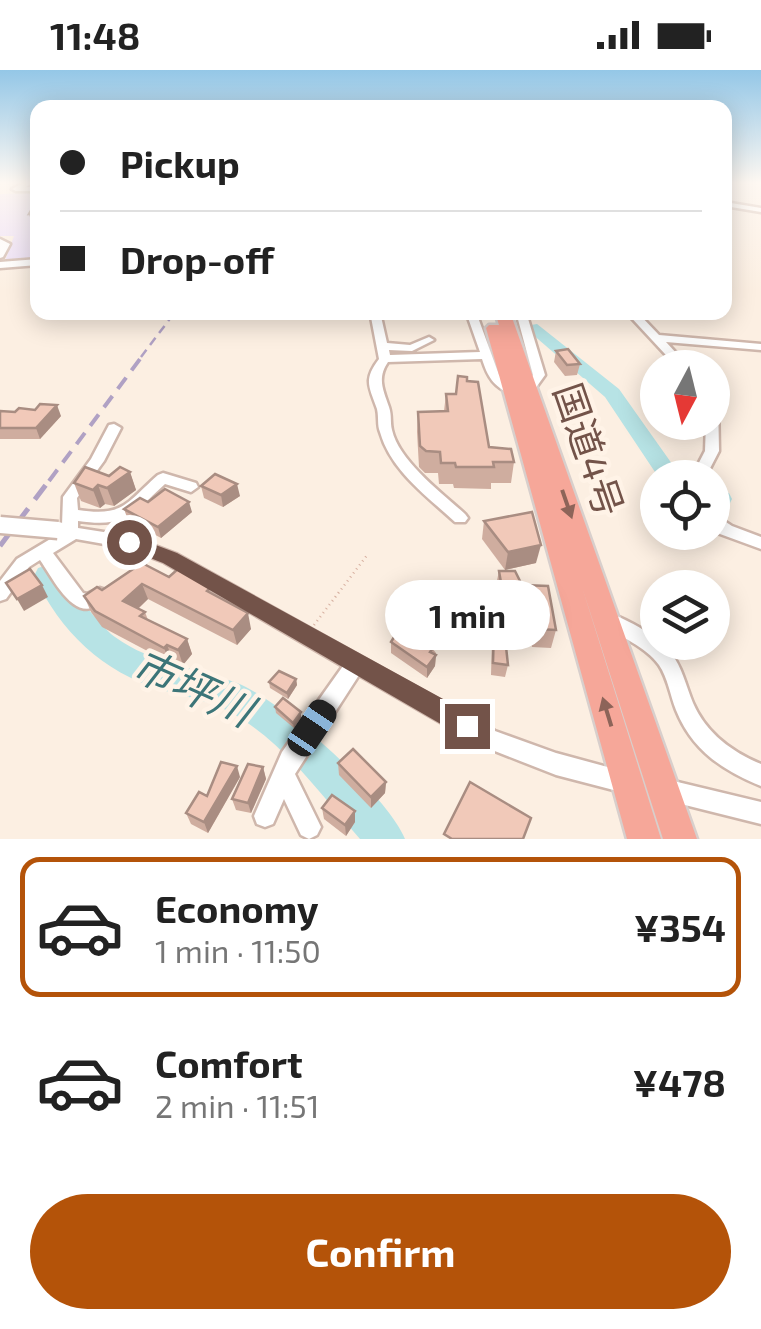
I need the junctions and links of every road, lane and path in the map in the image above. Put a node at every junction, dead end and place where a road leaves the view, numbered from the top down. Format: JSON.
{"nodes":[{"id":1,"x":0,"y":242,"type":"edge"},
{"id":2,"x":0,"y":255,"type":"edge"},
{"id":3,"x":30,"y":263,"type":"edge"},
{"id":4,"x":0,"y":265,"type":"edge"},
{"id":5,"x":377,"y":320,"type":"edge"},
{"id":6,"x":474,"y":320,"type":"edge"},
{"id":7,"x":492,"y":320,"type":"edge"},
{"id":8,"x":504,"y":320,"type":"edge"},
{"id":9,"x":523,"y":320,"type":"edge"},
{"id":10,"x":638,"y":320,"type":"edge"},
{"id":11,"x":655,"y":338,"type":"junction"},
{"id":12,"x":429,"y":340,"type":"dead end"},
{"id":13,"x":761,"y":348,"type":"edge"},
{"id":14,"x":667,"y":350,"type":"edge"},
{"id":15,"x":385,"y":353,"type":"junction"},
{"id":16,"x":487,"y":355,"type":"junction"},
{"id":17,"x":520,"y":390,"type":"junction"},
{"id":18,"x":114,"y":428,"type":"dead end"},
{"id":19,"x":191,"y":486,"type":"dead end"},
{"id":20,"x":460,"y":518,"type":"dead end"},
{"id":21,"x":0,"y":525,"type":"edge"},
{"id":22,"x":67,"y":526,"type":"junction"},
{"id":23,"x":730,"y":532,"type":"edge"},
{"id":24,"x":761,"y":544,"type":"edge"},
{"id":25,"x":44,"y":553,"type":"junction"},
{"id":26,"x":368,"y":554,"type":"dead end"},
{"id":27,"x":119,"y":584,"type":"edge"},
{"id":28,"x":0,"y":594,"type":"edge"},
{"id":29,"x":606,"y":620,"type":"junction"},
{"id":30,"x":306,"y":636,"type":"junction"},
{"id":31,"x":356,"y":662,"type":"junction"},
{"id":32,"x":283,"y":773,"type":"junction"},
{"id":33,"x":761,"y":774,"type":"edge"},
{"id":34,"x":628,"y":783,"type":"junction"},
{"id":35,"x":663,"y":790,"type":"junction"},
{"id":36,"x":761,"y":813,"type":"edge"},
{"id":37,"x":265,"y":816,"type":"dead end"},
{"id":38,"x":309,"y":827,"type":"dead end"},
{"id":39,"x":644,"y":839,"type":"edge"},
{"id":40,"x":680,"y":839,"type":"edge"}],
"edges":[{"from":1,"to":2,"type":"street"},
{"from":3,"to":4,"type":"street"},
{"from":5,"to":15,"type":"street"},
{"from":6,"to":16,"type":"street"},
{"from":7,"to":17,"type":"highway","name":"国道4号"},
{"from":8,"to":17,"type":"highway","name":"国道4号"},
{"from":9,"to":17,"type":"street"},
{"from":10,"to":11,"type":"street"},
{"from":11,"to":13,"type":"street"},
{"from":11,"to":14,"type":"street"},
{"from":12,"to":15,"type":"street"},
{"from":15,"to":16,"type":"street"},
{"from":15,"to":20,"type":"street"},
{"from":16,"to":17,"type":"street"},
{"from":17,"to":29,"type":"highway","name":"国道4号","one_way":true},
{"from":34,"to":17,"type":"highway","name":"国道4号","one_way":true},
{"from":18,"to":22,"type":"street"},
{"from":19,"to":22,"type":"street"},
{"from":21,"to":22,"type":"street","bridge":true},
{"from":22,"to":25,"type":"street"},
{"from":22,"to":30,"type":"street"},
{"from":23,"to":24,"type":"street"},
{"from":25,"to":27,"type":"street"},
{"from":25,"to":28,"type":"street"},
{"from":26,"to":30,"type":"path"},
{"from":29,"to":33,"type":"street"},
{"from":29,"to":35,"type":"highway","name":"国道4号"},
{"from":30,"to":31,"type":"street"},
{"from":31,"to":32,"type":"street"},
{"from":31,"to":34,"type":"street"},
{"from":32,"to":37,"type":"street"},
{"from":32,"to":38,"type":"street"},
{"from":34,"to":35,"type":"street"},
{"from":34,"to":39,"type":"highway","name":"国道4号"},
{"from":35,"to":36,"type":"street"},
{"from":35,"to":40,"type":"highway","name":"国道4号"}]}
